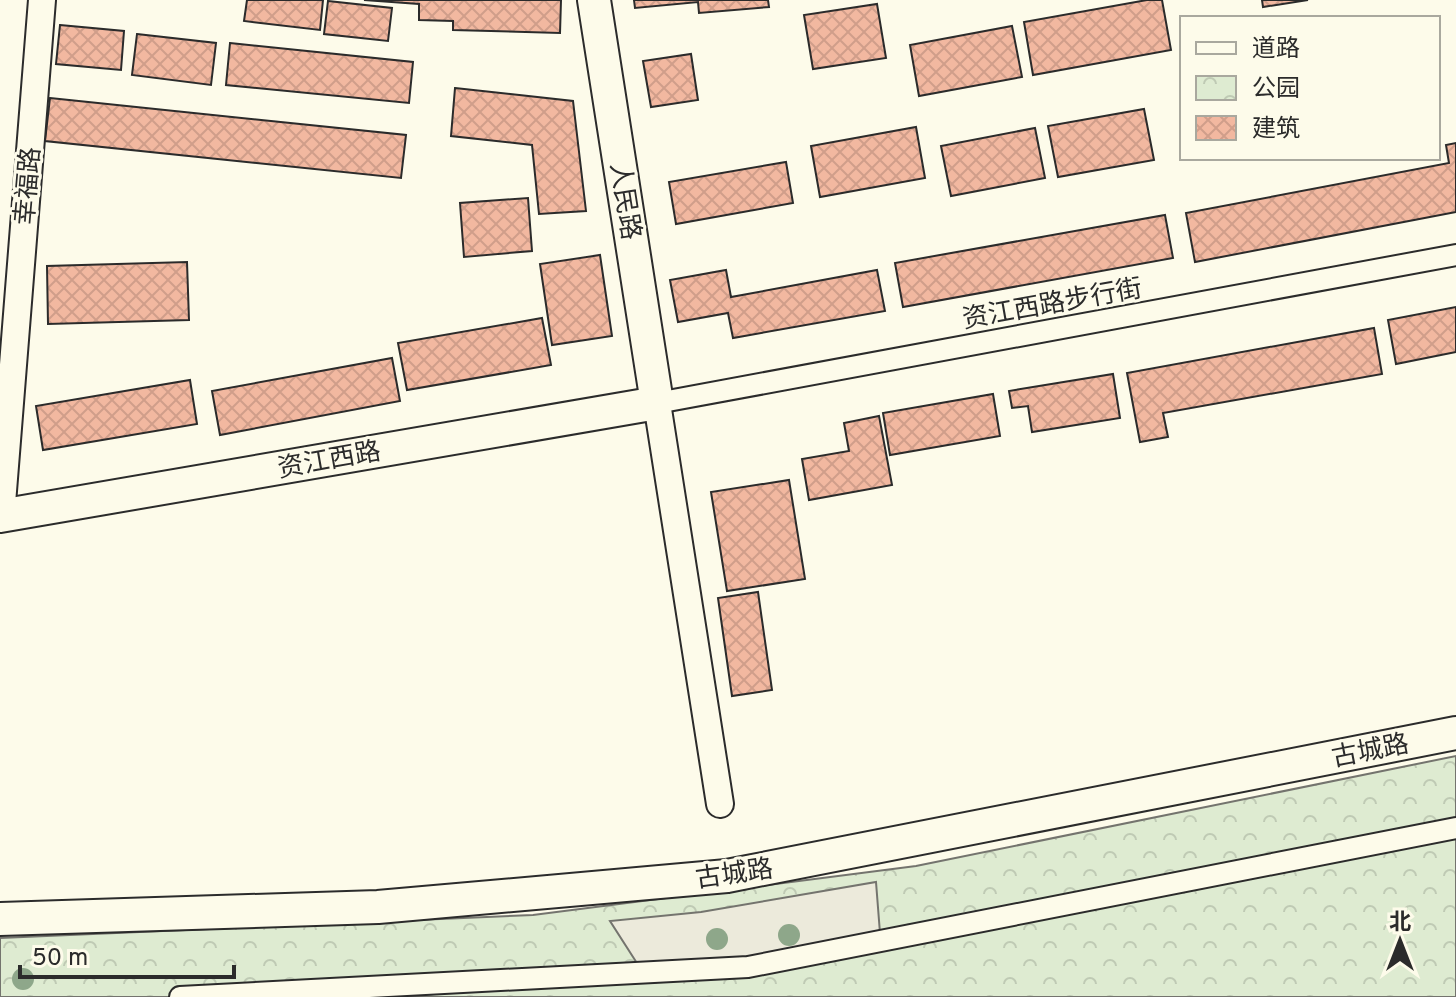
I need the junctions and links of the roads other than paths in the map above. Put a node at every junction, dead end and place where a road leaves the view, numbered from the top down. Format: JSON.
{"nodes":[{"id":1,"x":42,"y":0,"type":"edge"},
{"id":2,"x":594,"y":0,"type":"edge"},
{"id":3,"x":1456,"y":255,"type":"edge"},
{"id":4,"x":657,"y":403,"type":"junction"},
{"id":5,"x":1,"y":516,"type":"edge"},
{"id":6,"x":1456,"y":733,"type":"edge"},
{"id":7,"x":720,"y":804,"type":"dead end"},
{"id":8,"x":1456,"y":828,"type":"edge"},
{"id":9,"x":0,"y":919,"type":"edge"},
{"id":10,"x":180,"y":997,"type":"edge"}],
"edges":[{"from":1,"to":5,"type":"street","name":"幸福路"},
{"from":2,"to":4,"type":"street","name":"人民路"},
{"from":3,"to":4,"type":"street","name":"资江西路步行街"},
{"from":4,"to":5,"type":"street","name":"资江西路"},
{"from":4,"to":7,"type":"street"},
{"from":6,"to":9,"type":"street","name":"古城路"},
{"from":8,"to":10,"type":"street"}]}
